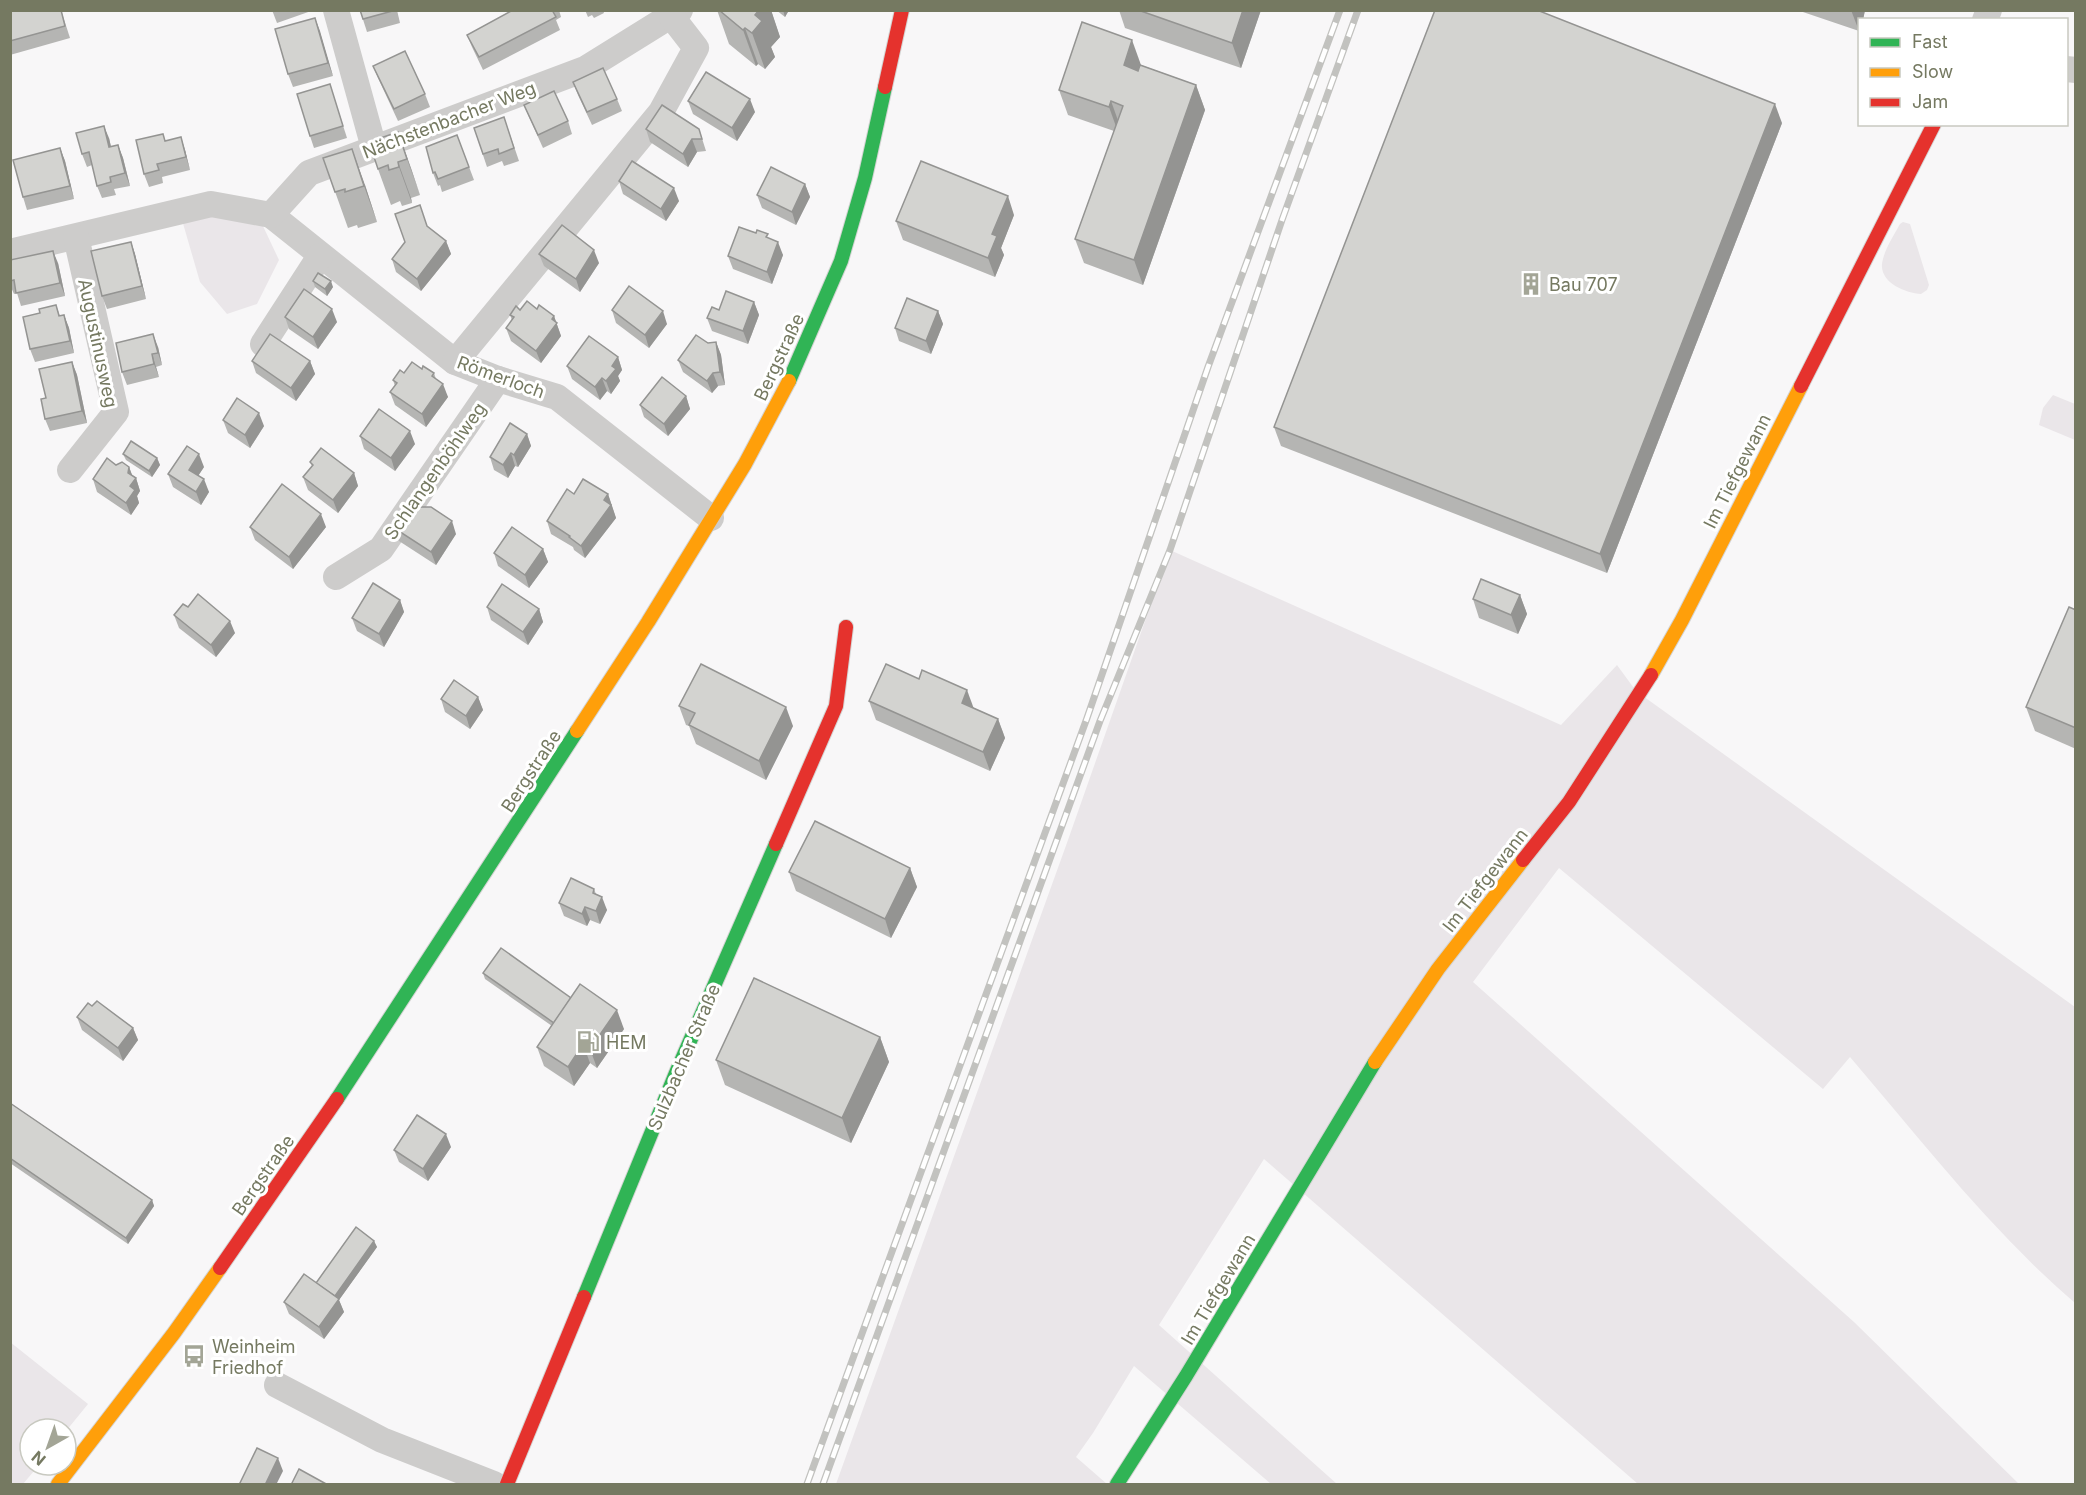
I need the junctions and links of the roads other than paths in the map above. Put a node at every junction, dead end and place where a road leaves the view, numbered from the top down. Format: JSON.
{"nodes":[{"id":1,"x":336,"y":10,"type":"edge"},
{"id":2,"x":902,"y":10,"type":"edge"},
{"id":3,"x":676,"y":14,"type":"edge"},
{"id":4,"x":1933,"y":126,"type":"edge"},
{"id":5,"x":374,"y":148,"type":"junction"},
{"id":6,"x":271,"y":215,"type":"junction"},
{"id":7,"x":76,"y":237,"type":"junction"},
{"id":8,"x":10,"y":252,"type":"edge"},
{"id":9,"x":320,"y":255,"type":"junction"},
{"id":10,"x":263,"y":344,"type":"edge"},
{"id":11,"x":454,"y":363,"type":"junction"},
{"id":12,"x":498,"y":379,"type":"junction"},
{"id":13,"x":70,"y":470,"type":"dead end"},
{"id":14,"x":711,"y":518,"type":"junction"},
{"id":15,"x":336,"y":577,"type":"dead end"},
{"id":16,"x":846,"y":627,"type":"dead end"},
{"id":17,"x":277,"y":1385,"type":"dead end"},
{"id":18,"x":58,"y":1485,"type":"edge"},
{"id":19,"x":494,"y":1485,"type":"edge"},
{"id":20,"x":507,"y":1485,"type":"edge"},
{"id":21,"x":1118,"y":1485,"type":"edge"}],
"edges":[{"from":1,"to":5,"type":"street"},
{"from":2,"to":14,"type":"street","name":"Bergstraße"},
{"from":3,"to":5,"type":"street","name":"Nächstenbacher Weg"},
{"from":3,"to":11,"type":"street"},
{"from":4,"to":21,"type":"street","name":"Im Tiefgewann"},
{"from":5,"to":6,"type":"street","name":"Nächstenbacher Weg"},
{"from":6,"to":7,"type":"street"},
{"from":6,"to":9,"type":"street","name":"Römerloch"},
{"from":7,"to":8,"type":"street"},
{"from":7,"to":13,"type":"street","name":"Augustinusweg"},
{"from":9,"to":10,"type":"street"},
{"from":9,"to":11,"type":"street","name":"Römerloch"},
{"from":11,"to":12,"type":"street","name":"Römerloch"},
{"from":12,"to":14,"type":"street","name":"Römerloch"},
{"from":12,"to":15,"type":"street","name":"Schlangenböhlweg"},
{"from":14,"to":18,"type":"street","name":"Bergstraße"},
{"from":16,"to":20,"type":"street","name":"Sulzbacher Straße"},
{"from":17,"to":19,"type":"street"}]}
